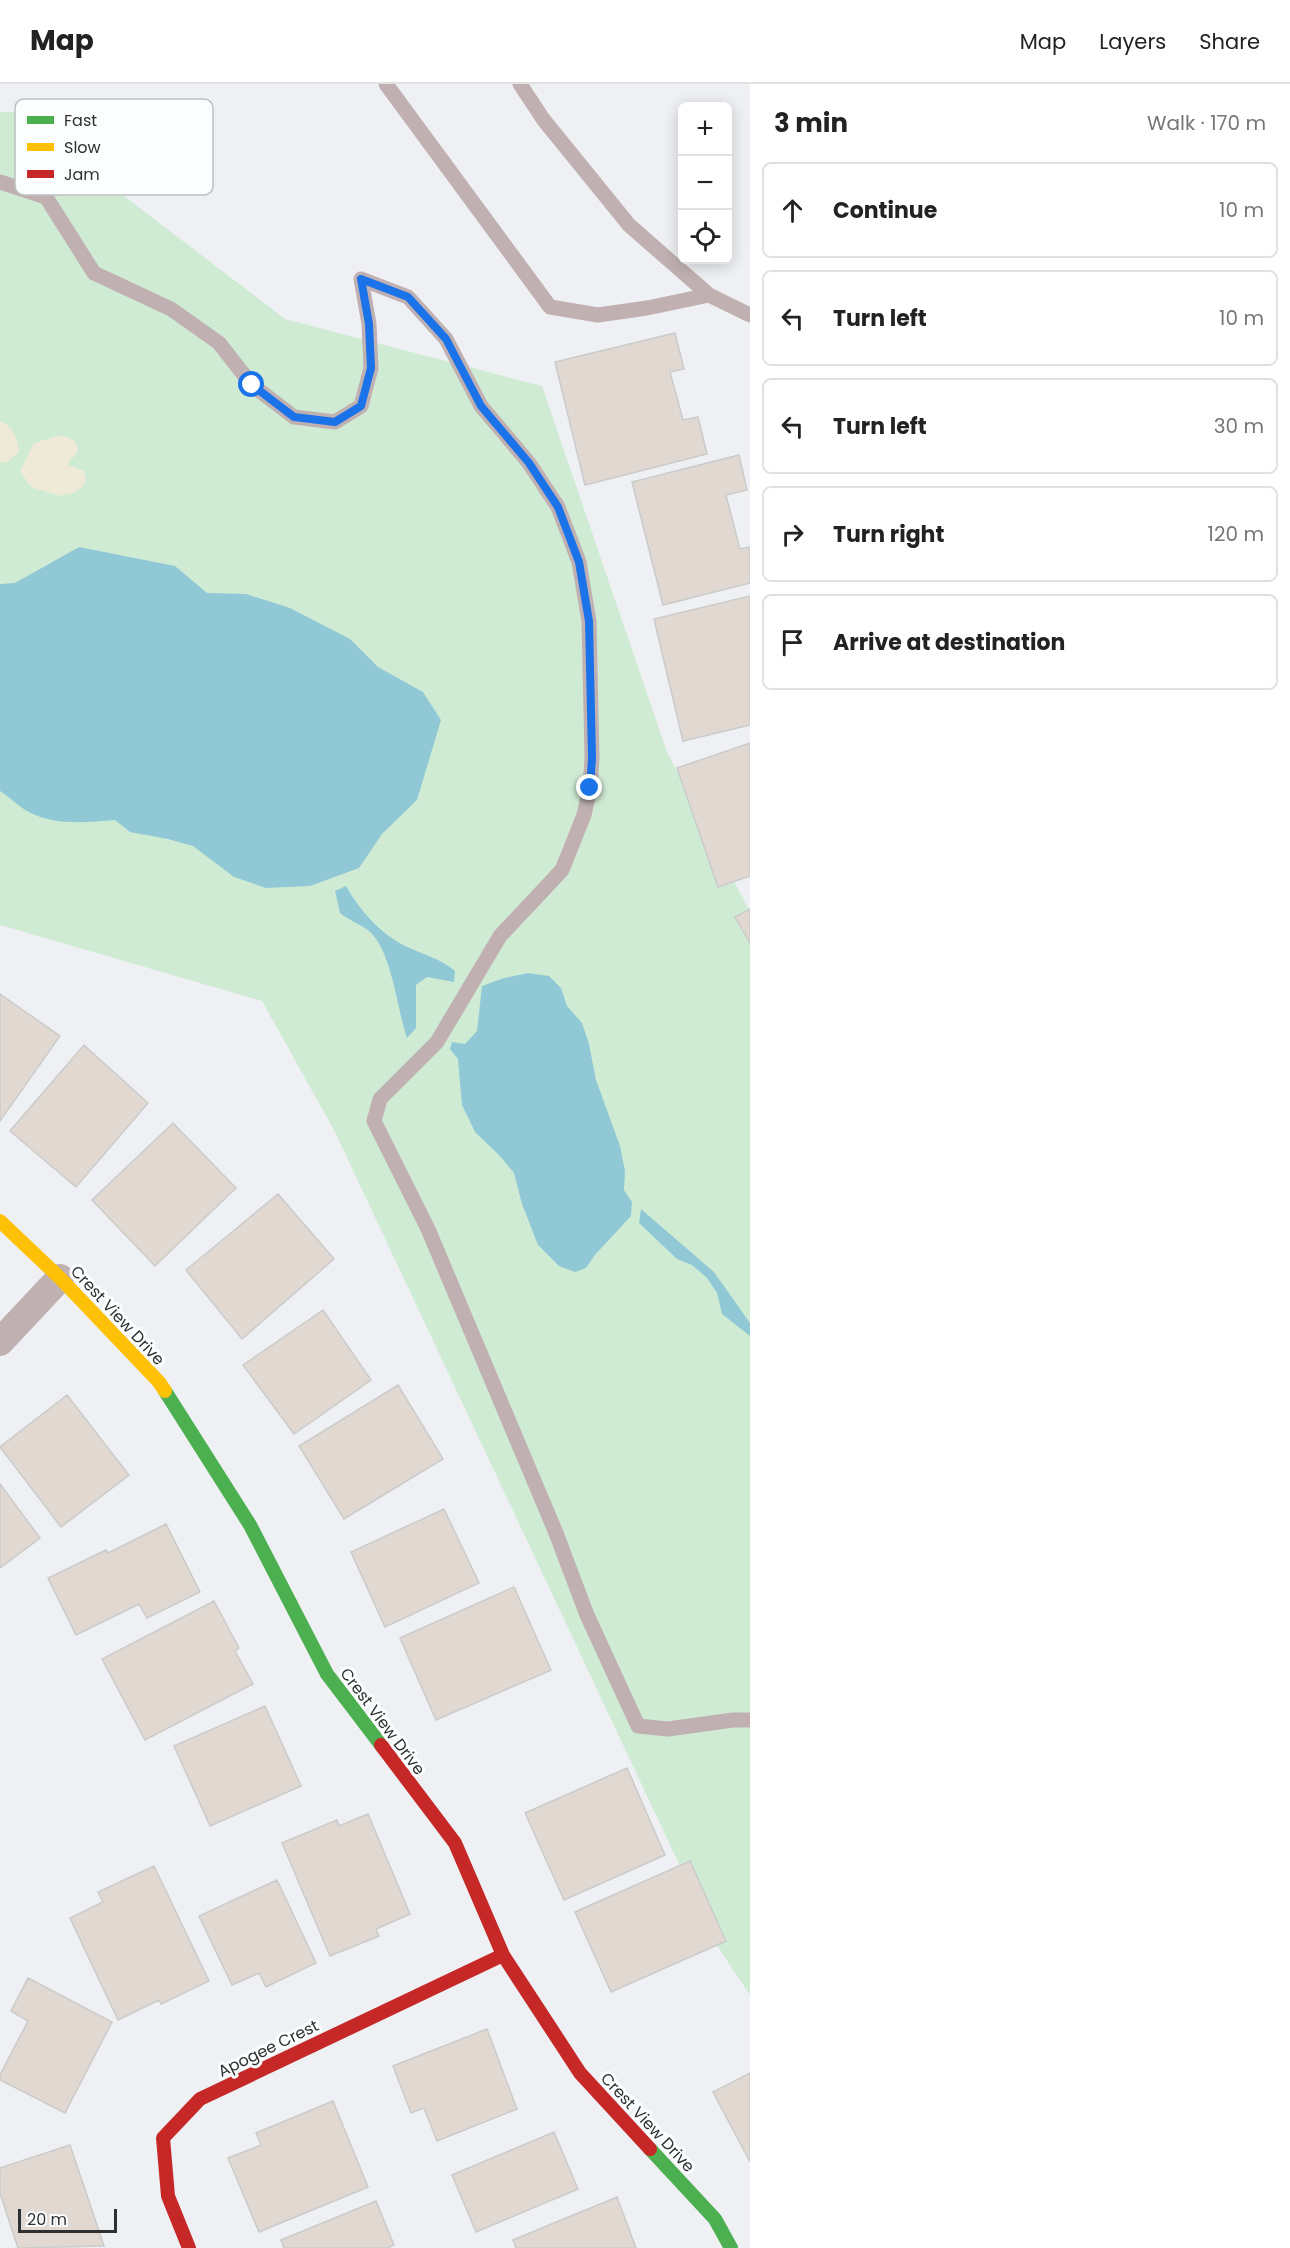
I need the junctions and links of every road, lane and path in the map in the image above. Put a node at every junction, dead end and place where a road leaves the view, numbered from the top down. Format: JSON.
{"nodes":[{"id":1,"x":386,"y":84,"type":"edge"},
{"id":2,"x":520,"y":84,"type":"edge"},
{"id":3,"x":0,"y":182,"type":"edge"},
{"id":4,"x":15,"y":187,"type":"edge"},
{"id":5,"x":40,"y":195,"type":"edge"},
{"id":6,"x":709,"y":295,"type":"junction"},
{"id":7,"x":750,"y":315,"type":"edge"},
{"id":8,"x":0,"y":1221,"type":"edge"},
{"id":9,"x":60,"y":1278,"type":"junction"},
{"id":10,"x":0,"y":1342,"type":"edge"},
{"id":11,"x":750,"y":1720,"type":"edge"},
{"id":12,"x":502,"y":1955,"type":"junction"},
{"id":13,"x":189,"y":2248,"type":"edge"},
{"id":14,"x":731,"y":2248,"type":"edge"}],
"edges":[{"from":1,"to":6,"type":"lane"},
{"from":2,"to":6,"type":"lane"},
{"from":3,"to":4,"type":"lane"},
{"from":5,"to":11,"type":"lane"},
{"from":6,"to":7,"type":"lane"},
{"from":8,"to":9,"type":"street","name":"Crest View Drive"},
{"from":9,"to":10,"type":"street"},
{"from":9,"to":12,"type":"street","name":"Crest View Drive"},
{"from":12,"to":13,"type":"street","name":"Apogee Crest"},
{"from":12,"to":14,"type":"street","name":"Crest View Drive"}]}
